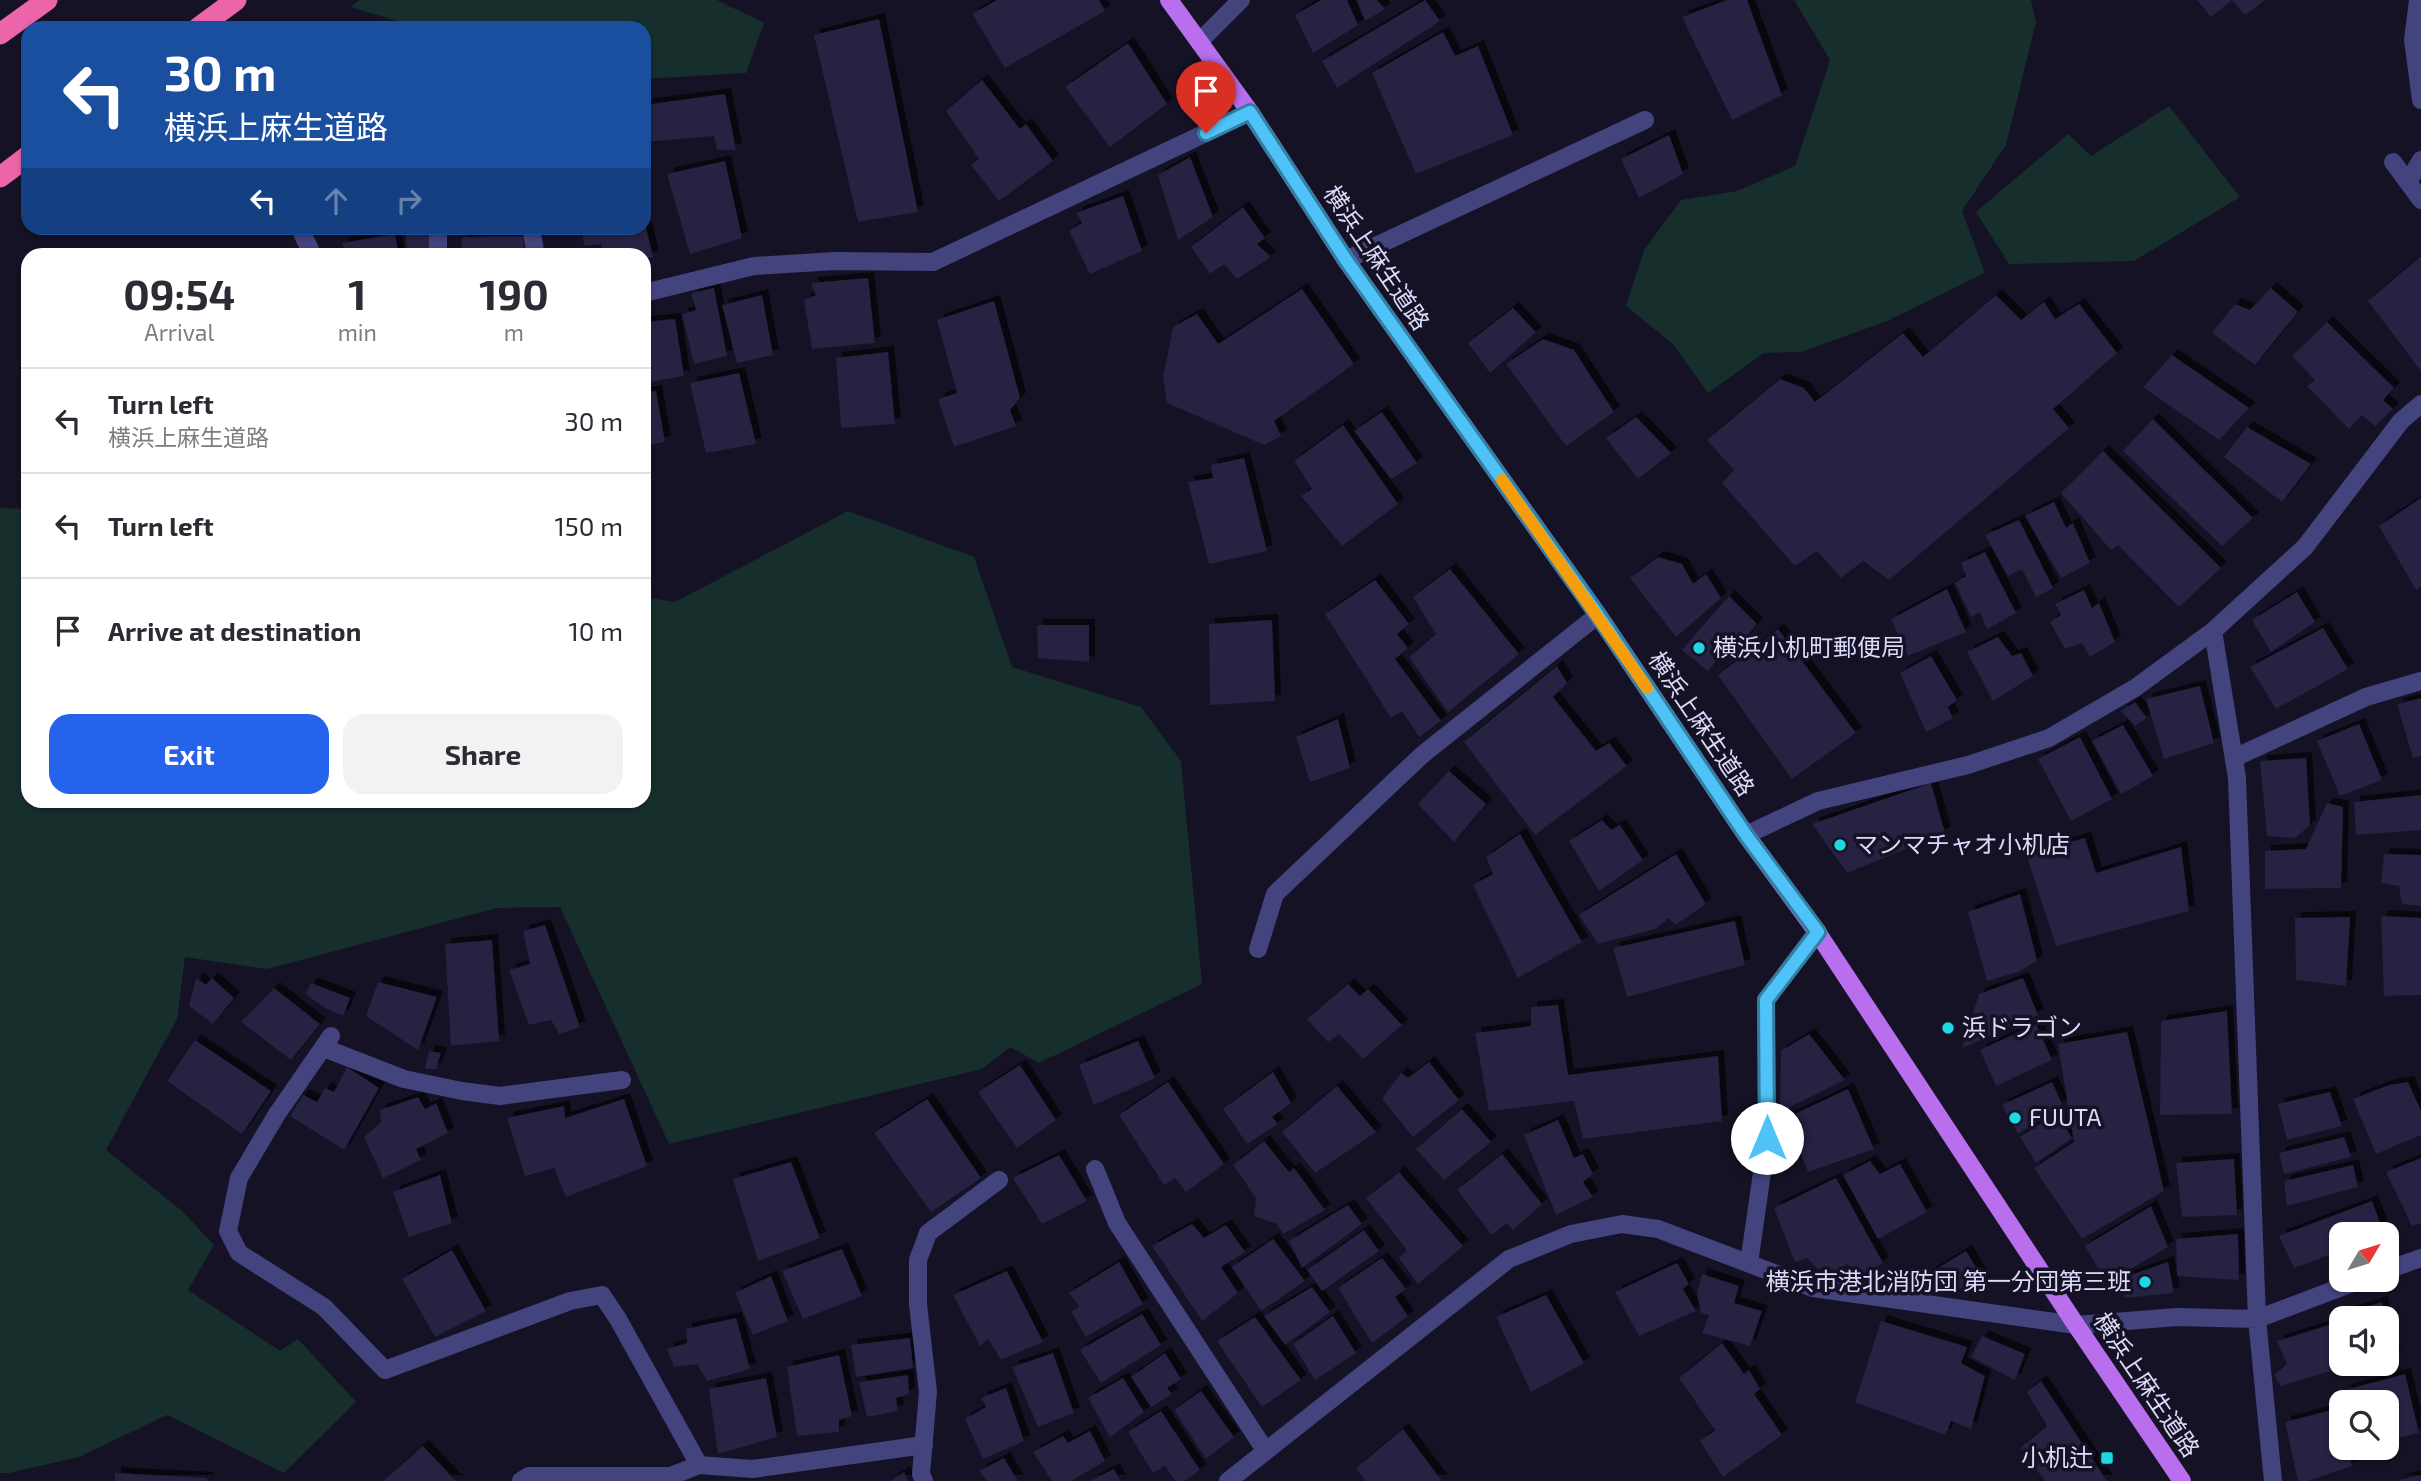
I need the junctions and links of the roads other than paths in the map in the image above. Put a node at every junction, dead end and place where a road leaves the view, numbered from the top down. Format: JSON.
{"nodes":[{"id":1,"x":47,"y":0,"type":"edge"},
{"id":2,"x":236,"y":0,"type":"edge"},
{"id":3,"x":1169,"y":0,"type":"edge"},
{"id":4,"x":1241,"y":0,"type":"edge"},
{"id":5,"x":2418,"y":0,"type":"edge"},
{"id":6,"x":208,"y":21,"type":"edge"},
{"id":7,"x":0,"y":34,"type":"edge"},
{"id":8,"x":1199,"y":43,"type":"junction"},
{"id":9,"x":2421,"y":100,"type":"edge"},
{"id":10,"x":1250,"y":112,"type":"junction"},
{"id":11,"x":1645,"y":120,"type":"dead end"},
{"id":12,"x":2421,"y":160,"type":"edge"},
{"id":13,"x":21,"y":161,"type":"edge"},
{"id":14,"x":2393,"y":162,"type":"dead end"},
{"id":15,"x":0,"y":177,"type":"edge"},
{"id":16,"x":2408,"y":182,"type":"junction"},
{"id":17,"x":2421,"y":200,"type":"edge"},
{"id":18,"x":1346,"y":260,"type":"junction"},
{"id":19,"x":651,"y":291,"type":"edge"},
{"id":20,"x":2421,"y":404,"type":"edge"},
{"id":21,"x":1598,"y":615,"type":"junction"},
{"id":22,"x":2213,"y":631,"type":"junction"},
{"id":23,"x":2421,"y":681,"type":"edge"},
{"id":24,"x":2234,"y":758,"type":"junction"},
{"id":25,"x":1746,"y":835,"type":"junction"},
{"id":26,"x":1818,"y":932,"type":"junction"},
{"id":27,"x":1258,"y":949,"type":"dead end"},
{"id":28,"x":622,"y":1080,"type":"dead end"},
{"id":29,"x":1095,"y":1169,"type":"dead end"},
{"id":30,"x":999,"y":1180,"type":"dead end"},
{"id":31,"x":2421,"y":1258,"type":"edge"},
{"id":32,"x":1749,"y":1263,"type":"junction"},
{"id":33,"x":2399,"y":1266,"type":"edge"},
{"id":34,"x":2329,"y":1292,"type":"edge"},
{"id":35,"x":2257,"y":1319,"type":"junction"},
{"id":36,"x":2076,"y":1325,"type":"junction"},
{"id":37,"x":924,"y":1445,"type":"junction"},
{"id":38,"x":1265,"y":1450,"type":"junction"},
{"id":39,"x":699,"y":1465,"type":"junction"},
{"id":40,"x":520,"y":1481,"type":"edge"},
{"id":41,"x":924,"y":1481,"type":"edge"},
{"id":42,"x":1228,"y":1481,"type":"edge"},
{"id":43,"x":2182,"y":1481,"type":"edge"},
{"id":44,"x":2273,"y":1481,"type":"edge"}],
"edges":[{"from":1,"to":7,"type":"highway"},
{"from":2,"to":6,"type":"highway"},
{"from":3,"to":8,"type":"main road","name":"横浜上麻生道路"},
{"from":4,"to":8,"type":"street"},
{"from":5,"to":9,"type":"street"},
{"from":8,"to":10,"type":"main road","name":"横浜上麻生道路"},
{"from":10,"to":18,"type":"main road","name":"横浜上麻生道路"},
{"from":10,"to":19,"type":"street"},
{"from":11,"to":18,"type":"street"},
{"from":12,"to":16,"type":"street"},
{"from":13,"to":15,"type":"highway"},
{"from":14,"to":16,"type":"street"},
{"from":16,"to":17,"type":"street"},
{"from":18,"to":21,"type":"main road","name":"横浜上麻生道路"},
{"from":20,"to":22,"type":"street"},
{"from":21,"to":25,"type":"main road","name":"横浜上麻生道路"},
{"from":21,"to":27,"type":"street"},
{"from":22,"to":24,"type":"street"},
{"from":22,"to":25,"type":"street"},
{"from":23,"to":24,"type":"street"},
{"from":24,"to":35,"type":"street"},
{"from":25,"to":26,"type":"main road","name":"横浜上麻生道路"},
{"from":26,"to":32,"type":"street"},
{"from":26,"to":36,"type":"main road","name":"横浜上麻生道路"},
{"from":28,"to":39,"type":"street"},
{"from":29,"to":38,"type":"street"},
{"from":30,"to":37,"type":"street"},
{"from":31,"to":33,"type":"street"},
{"from":32,"to":36,"type":"street"},
{"from":32,"to":38,"type":"street"},
{"from":34,"to":35,"type":"street"},
{"from":35,"to":36,"type":"street"},
{"from":35,"to":44,"type":"street"},
{"from":36,"to":43,"type":"main road","name":"横浜上麻生道路"},
{"from":37,"to":39,"type":"street"},
{"from":37,"to":41,"type":"street"},
{"from":38,"to":42,"type":"street"},
{"from":39,"to":40,"type":"street"}]}
